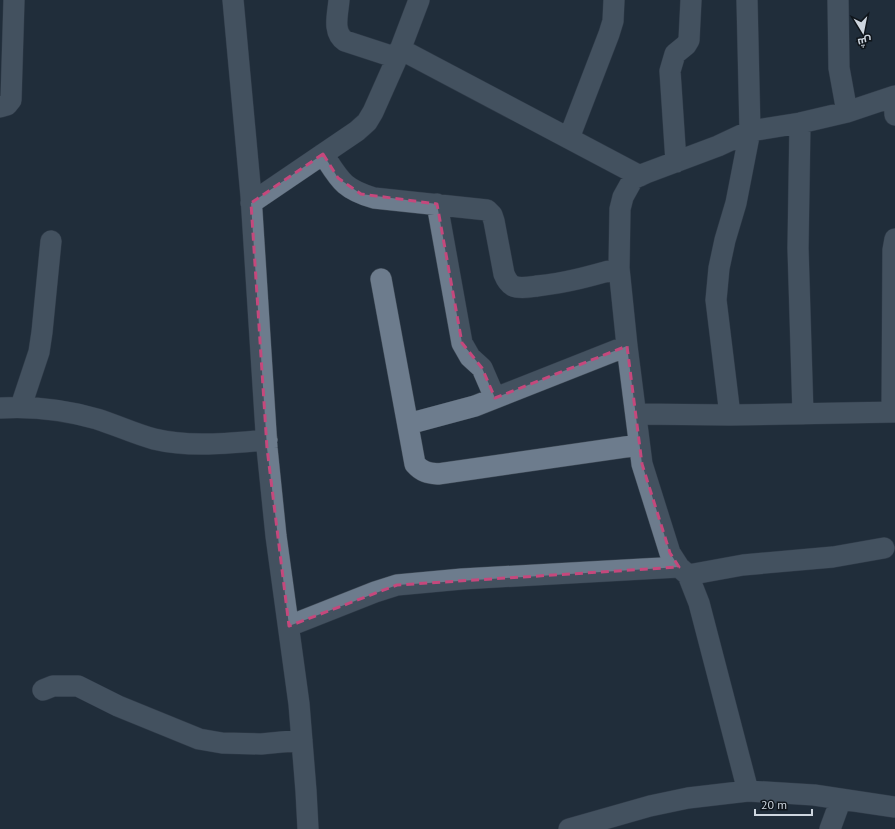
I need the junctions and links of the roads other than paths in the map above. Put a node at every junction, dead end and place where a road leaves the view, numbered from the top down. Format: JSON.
{"nodes":[{"id":1,"x":14,"y":0,"type":"edge"},
{"id":2,"x":233,"y":0,"type":"edge"},
{"id":3,"x":339,"y":0,"type":"edge"},
{"id":4,"x":419,"y":0,"type":"edge"},
{"id":5,"x":614,"y":0,"type":"edge"},
{"id":6,"x":691,"y":0,"type":"edge"},
{"id":7,"x":747,"y":0,"type":"edge"},
{"id":8,"x":838,"y":0,"type":"edge"},
{"id":9,"x":398,"y":53,"type":"junction"},
{"id":10,"x":895,"y":103,"type":"edge"},
{"id":11,"x":0,"y":107,"type":"edge"},
{"id":12,"x":847,"y":112,"type":"junction"},
{"id":13,"x":800,"y":123,"type":"junction"},
{"id":14,"x":750,"y":131,"type":"junction"},
{"id":15,"x":569,"y":138,"type":"junction"},
{"id":16,"x":323,"y":154,"type":"junction"},
{"id":17,"x":676,"y":162,"type":"junction"},
{"id":18,"x":640,"y":176,"type":"junction"},
{"id":19,"x":252,"y":203,"type":"junction"},
{"id":20,"x":437,"y":204,"type":"junction"},
{"id":21,"x":895,"y":239,"type":"edge"},
{"id":22,"x":51,"y":241,"type":"dead end"},
{"id":23,"x":619,"y":268,"type":"junction"},
{"id":24,"x":381,"y":279,"type":"dead end"},
{"id":25,"x":627,"y":346,"type":"junction"},
{"id":26,"x":495,"y":398,"type":"junction"},
{"id":27,"x":21,"y":406,"type":"junction"},
{"id":28,"x":0,"y":408,"type":"edge"},
{"id":29,"x":893,"y":412,"type":"edge"},
{"id":30,"x":636,"y":414,"type":"junction"},
{"id":31,"x":802,"y":414,"type":"junction"},
{"id":32,"x":730,"y":415,"type":"junction"},
{"id":33,"x":408,"y":424,"type":"junction"},
{"id":34,"x":267,"y":440,"type":"junction"},
{"id":35,"x":639,"y":445,"type":"junction"},
{"id":36,"x":884,"y":548,"type":"dead end"},
{"id":37,"x":684,"y":571,"type":"junction"},
{"id":38,"x":289,"y":626,"type":"junction"},
{"id":39,"x":43,"y":690,"type":"dead end"},
{"id":40,"x":302,"y":740,"type":"junction"},
{"id":41,"x":748,"y":791,"type":"junction"},
{"id":42,"x":841,"y":799,"type":"junction"},
{"id":43,"x":895,"y":807,"type":"edge"},
{"id":44,"x":308,"y":829,"type":"edge"},
{"id":45,"x":569,"y":829,"type":"edge"},
{"id":46,"x":830,"y":829,"type":"edge"}],
"edges":[{"from":1,"to":11,"type":"street"},
{"from":2,"to":19,"type":"street"},
{"from":3,"to":9,"type":"street"},
{"from":4,"to":9,"type":"street"},
{"from":5,"to":15,"type":"street"},
{"from":6,"to":17,"type":"street"},
{"from":7,"to":14,"type":"street"},
{"from":8,"to":12,"type":"street"},
{"from":9,"to":15,"type":"street"},
{"from":9,"to":16,"type":"street"},
{"from":10,"to":12,"type":"street"},
{"from":12,"to":13,"type":"street"},
{"from":13,"to":14,"type":"street"},
{"from":13,"to":31,"type":"street"},
{"from":14,"to":17,"type":"street"},
{"from":14,"to":32,"type":"street"},
{"from":15,"to":18,"type":"street"},
{"from":16,"to":19,"type":"street"},
{"from":16,"to":20,"type":"street"},
{"from":17,"to":18,"type":"street"},
{"from":18,"to":23,"type":"street"},
{"from":19,"to":34,"type":"street"},
{"from":20,"to":23,"type":"street"},
{"from":20,"to":26,"type":"street"},
{"from":21,"to":29,"type":"street"},
{"from":22,"to":27,"type":"street"},
{"from":23,"to":25,"type":"street"},
{"from":24,"to":33,"type":"street"},
{"from":25,"to":26,"type":"street"},
{"from":25,"to":30,"type":"street"},
{"from":26,"to":33,"type":"street"},
{"from":27,"to":28,"type":"street"},
{"from":27,"to":34,"type":"street"},
{"from":29,"to":31,"type":"street"},
{"from":30,"to":32,"type":"street"},
{"from":30,"to":35,"type":"street"},
{"from":31,"to":32,"type":"street"},
{"from":33,"to":35,"type":"street"},
{"from":34,"to":38,"type":"street"},
{"from":35,"to":37,"type":"street"},
{"from":36,"to":37,"type":"street"},
{"from":37,"to":38,"type":"street"},
{"from":37,"to":41,"type":"street"},
{"from":38,"to":40,"type":"street"},
{"from":39,"to":40,"type":"street"},
{"from":40,"to":44,"type":"street"},
{"from":41,"to":42,"type":"street"},
{"from":41,"to":45,"type":"street"},
{"from":42,"to":43,"type":"street"},
{"from":42,"to":46,"type":"street"}]}
